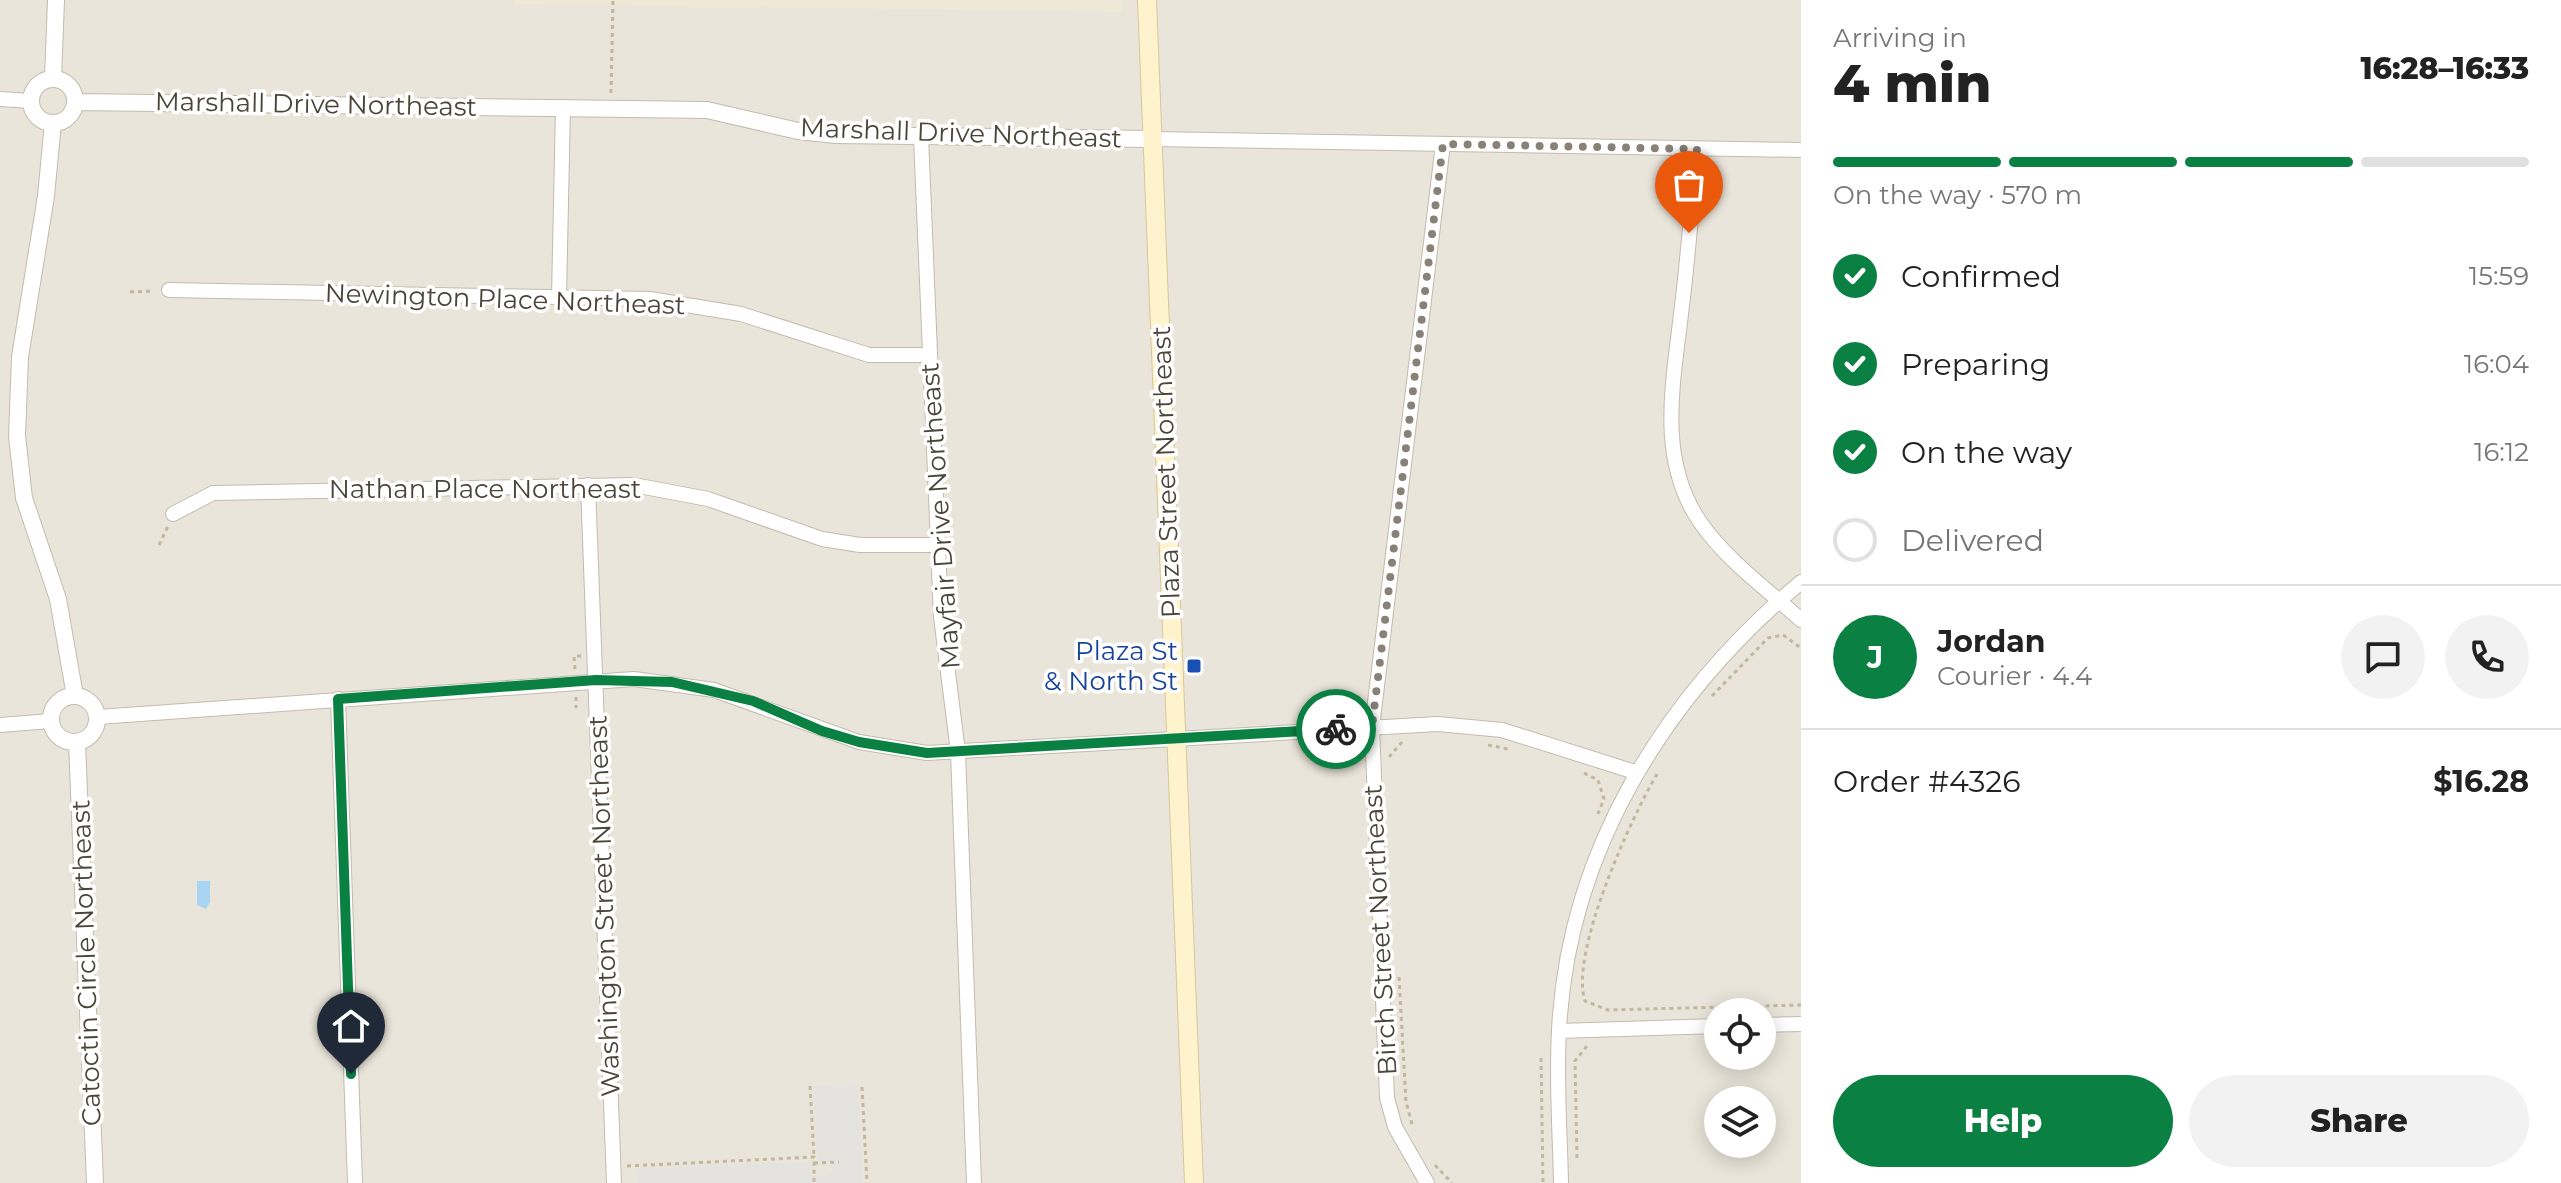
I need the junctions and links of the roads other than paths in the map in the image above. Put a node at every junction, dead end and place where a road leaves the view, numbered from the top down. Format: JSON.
{"nodes":[{"id":1,"x":56,"y":0,"type":"edge"},
{"id":2,"x":1147,"y":0,"type":"edge"},
{"id":3,"x":53,"y":79,"type":"junction"},
{"id":4,"x":0,"y":99,"type":"edge"},
{"id":5,"x":31,"y":101,"type":"junction"},
{"id":6,"x":75,"y":102,"type":"junction"},
{"id":7,"x":563,"y":107,"type":"junction"},
{"id":8,"x":53,"y":123,"type":"junction"},
{"id":9,"x":921,"y":137,"type":"junction"},
{"id":10,"x":1151,"y":139,"type":"junction"},
{"id":11,"x":1443,"y":144,"type":"junction"},
{"id":12,"x":1697,"y":149,"type":"junction"},
{"id":13,"x":1801,"y":150,"type":"edge"},
{"id":14,"x":169,"y":290,"type":"road end"},
{"id":15,"x":559,"y":297,"type":"junction"},
{"id":16,"x":930,"y":355,"type":"junction"},
{"id":17,"x":588,"y":485,"type":"junction"},
{"id":18,"x":173,"y":514,"type":"road end"},
{"id":19,"x":938,"y":545,"type":"junction"},
{"id":20,"x":1801,"y":582,"type":"edge"},
{"id":21,"x":1780,"y":600,"type":"junction"},
{"id":22,"x":1801,"y":620,"type":"edge"},
{"id":23,"x":596,"y":680,"type":"junction"},
{"id":24,"x":75,"y":696,"type":"junction"},
{"id":25,"x":338,"y":699,"type":"junction"},
{"id":26,"x":98,"y":717,"type":"junction"},
{"id":27,"x":51,"y":721,"type":"junction"},
{"id":28,"x":0,"y":725,"type":"edge"},
{"id":29,"x":1372,"y":727,"type":"junction"},
{"id":30,"x":1176,"y":740,"type":"junction"},
{"id":31,"x":77,"y":743,"type":"junction"},
{"id":32,"x":958,"y":752,"type":"junction"},
{"id":33,"x":1635,"y":772,"type":"junction"},
{"id":34,"x":1801,"y":1024,"type":"edge"},
{"id":35,"x":1776,"y":1025,"type":"edge"},
{"id":36,"x":1704,"y":1026,"type":"edge"},
{"id":37,"x":1559,"y":1031,"type":"junction"},
{"id":38,"x":95,"y":1183,"type":"edge"},
{"id":39,"x":355,"y":1183,"type":"edge"},
{"id":40,"x":614,"y":1183,"type":"edge"},
{"id":41,"x":974,"y":1183,"type":"edge"},
{"id":42,"x":1194,"y":1183,"type":"edge"},
{"id":43,"x":1427,"y":1183,"type":"edge"},
{"id":44,"x":1561,"y":1183,"type":"edge"}],
"edges":[{"from":1,"to":3,"type":"street"},
{"from":2,"to":10,"type":"main road","name":"Plaza Street Northeast"},
{"from":3,"to":5,"type":"street"},
{"from":3,"to":6,"type":"street"},
{"from":4,"to":5,"type":"street"},
{"from":5,"to":8,"type":"street"},
{"from":6,"to":7,"type":"street","name":"Marshall Drive Northeast"},
{"from":6,"to":8,"type":"street"},
{"from":7,"to":9,"type":"street","name":"Marshall Drive Northeast"},
{"from":7,"to":15,"type":"street"},
{"from":8,"to":24,"type":"street"},
{"from":9,"to":10,"type":"street","name":"Marshall Drive Northeast"},
{"from":9,"to":16,"type":"street","name":"Mayfair Drive Northeast"},
{"from":10,"to":11,"type":"street","name":"Marshall Drive Northeast"},
{"from":10,"to":30,"type":"main road","name":"Plaza Street Northeast"},
{"from":11,"to":12,"type":"street","name":"Marshall Drive Northeast"},
{"from":11,"to":29,"type":"street","name":"Birch Street Northeast"},
{"from":12,"to":13,"type":"street","name":"Marshall Drive Northeast"},
{"from":12,"to":21,"type":"street"},
{"from":14,"to":15,"type":"street","name":"Newington Place Northeast"},
{"from":15,"to":16,"type":"street","name":"Newington Place Northeast"},
{"from":16,"to":19,"type":"street","name":"Mayfair Drive Northeast"},
{"from":17,"to":18,"type":"street","name":"Nathan Place Northeast"},
{"from":17,"to":19,"type":"street","name":"Nathan Place Northeast"},
{"from":17,"to":23,"type":"street","name":"Washington Street Northeast"},
{"from":19,"to":32,"type":"street","name":"Mayfair Drive Northeast"},
{"from":20,"to":21,"type":"street"},
{"from":21,"to":22,"type":"street"},
{"from":21,"to":33,"type":"street"},
{"from":23,"to":25,"type":"street"},
{"from":23,"to":32,"type":"street"},
{"from":23,"to":40,"type":"street","name":"Washington Street Northeast"},
{"from":24,"to":26,"type":"street"},
{"from":24,"to":27,"type":"street"},
{"from":25,"to":26,"type":"street"},
{"from":25,"to":39,"type":"street"},
{"from":26,"to":31,"type":"street"},
{"from":27,"to":28,"type":"street"},
{"from":27,"to":31,"type":"street"},
{"from":29,"to":30,"type":"street"},
{"from":29,"to":33,"type":"street"},
{"from":29,"to":43,"type":"street","name":"Birch Street Northeast"},
{"from":30,"to":32,"type":"street"},
{"from":30,"to":42,"type":"main road","name":"Plaza Street Northeast"},
{"from":31,"to":38,"type":"street","name":"Catoctin Circle Northeast"},
{"from":32,"to":41,"type":"street","name":"Mayfair Drive Northeast"},
{"from":33,"to":37,"type":"street"},
{"from":34,"to":35,"type":"street"},
{"from":36,"to":37,"type":"street"},
{"from":37,"to":44,"type":"street"}]}
